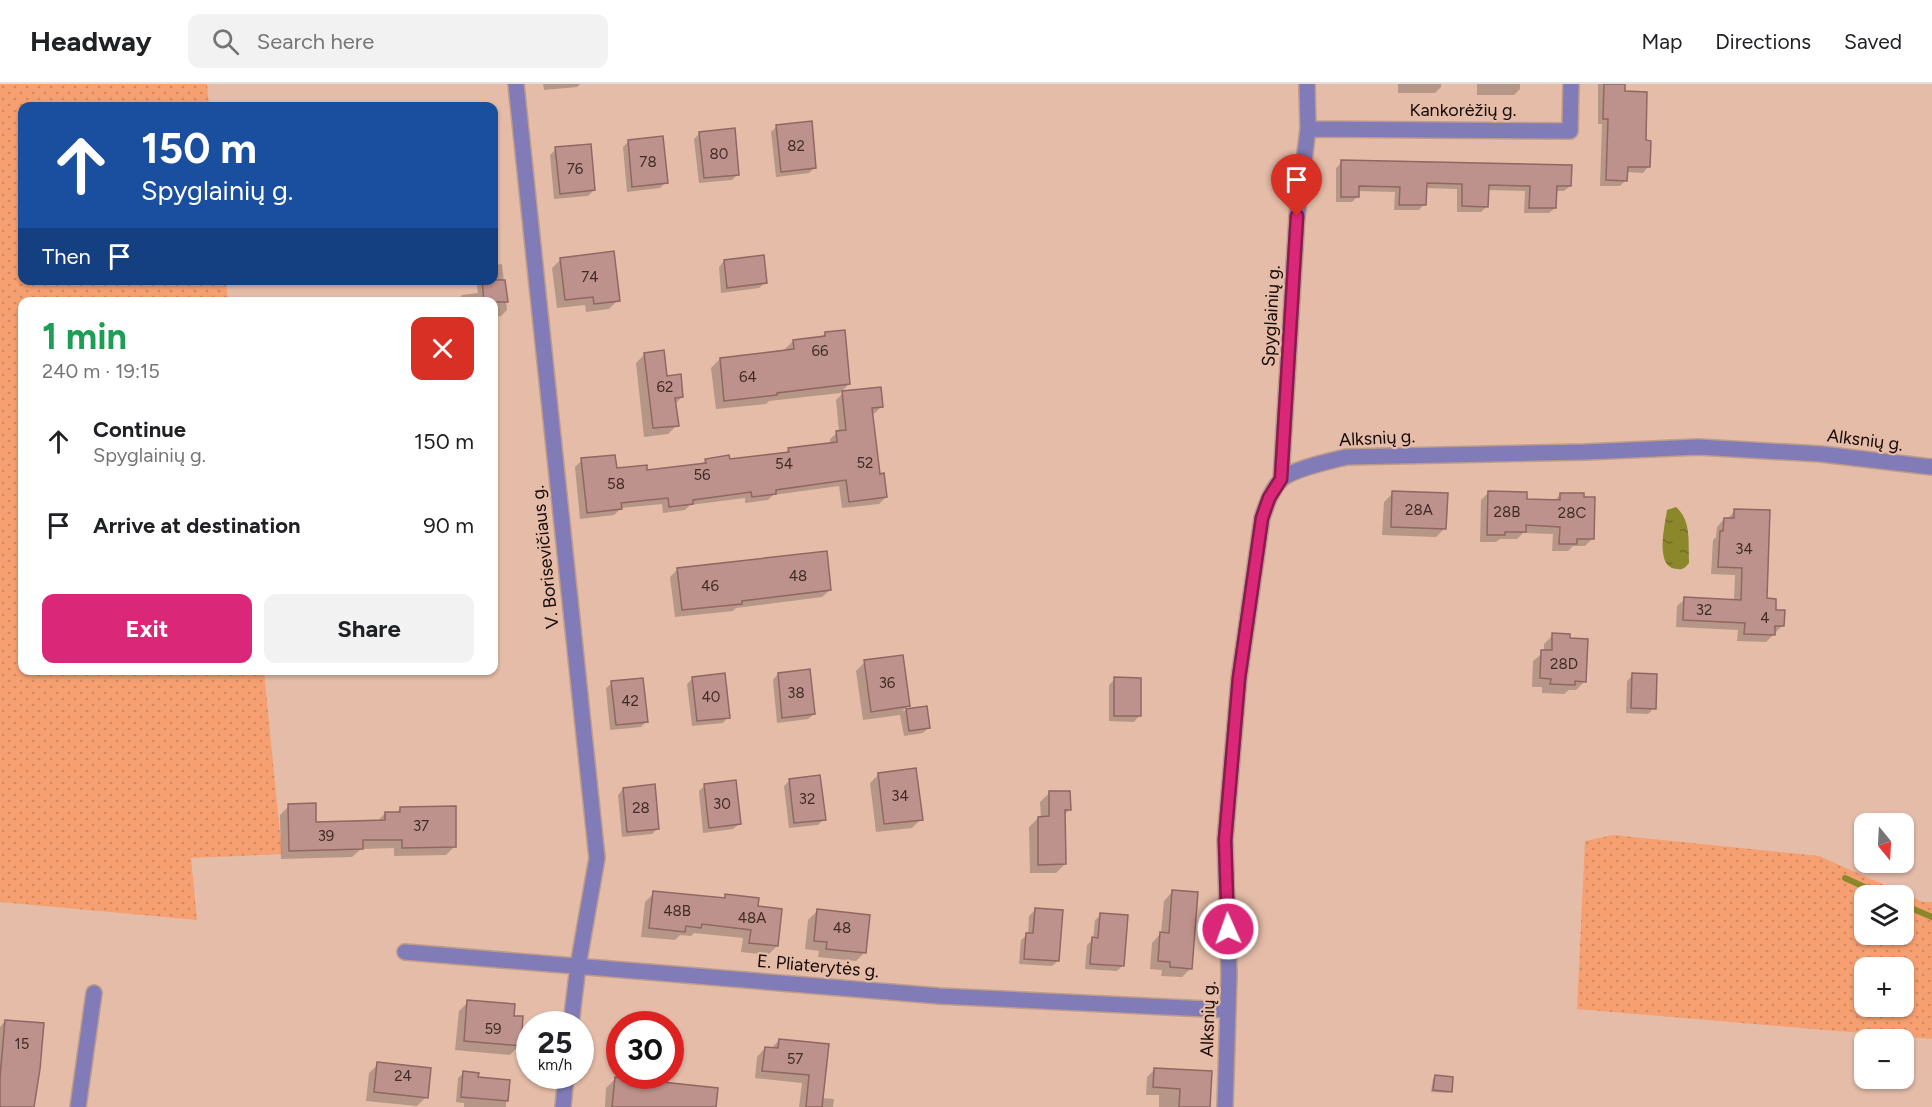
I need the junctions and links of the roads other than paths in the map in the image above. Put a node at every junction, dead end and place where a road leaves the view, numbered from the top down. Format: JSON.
{"nodes":[{"id":1,"x":516,"y":84,"type":"edge"},
{"id":2,"x":1306,"y":84,"type":"edge"},
{"id":3,"x":1571,"y":84,"type":"edge"},
{"id":4,"x":1308,"y":129,"type":"junction"},
{"id":5,"x":1932,"y":467,"type":"edge"},
{"id":6,"x":1281,"y":479,"type":"junction"},
{"id":7,"x":405,"y":952,"type":"dead end"},
{"id":8,"x":578,"y":966,"type":"junction"},
{"id":9,"x":94,"y":993,"type":"dead end"},
{"id":10,"x":1228,"y":1010,"type":"junction"},
{"id":11,"x":573,"y":1011,"type":"edge"},
{"id":12,"x":565,"y":1089,"type":"edge"},
{"id":13,"x":78,"y":1107,"type":"edge"},
{"id":14,"x":563,"y":1107,"type":"edge"},
{"id":15,"x":1226,"y":1107,"type":"edge"}],
"edges":[{"from":1,"to":8,"type":"street","name":"V. Borisevičiaus g."},
{"from":2,"to":4,"type":"street","name":"Spyglainių g."},
{"from":3,"to":4,"type":"street","name":"Kankorėžių g."},
{"from":4,"to":6,"type":"street","name":"Spyglainių g."},
{"from":5,"to":6,"type":"street","name":"Alksnių g."},
{"from":6,"to":10,"type":"street","name":"Alksnių g."},
{"from":7,"to":8,"type":"street","name":"E. Pliaterytės g."},
{"from":8,"to":10,"type":"street","name":"E. Pliaterytės g."},
{"from":8,"to":11,"type":"street","name":"V. Borisevičiaus g."},
{"from":9,"to":13,"type":"street"},
{"from":10,"to":15,"type":"street","name":"Alksnių g."},
{"from":12,"to":14,"type":"street"}]}
